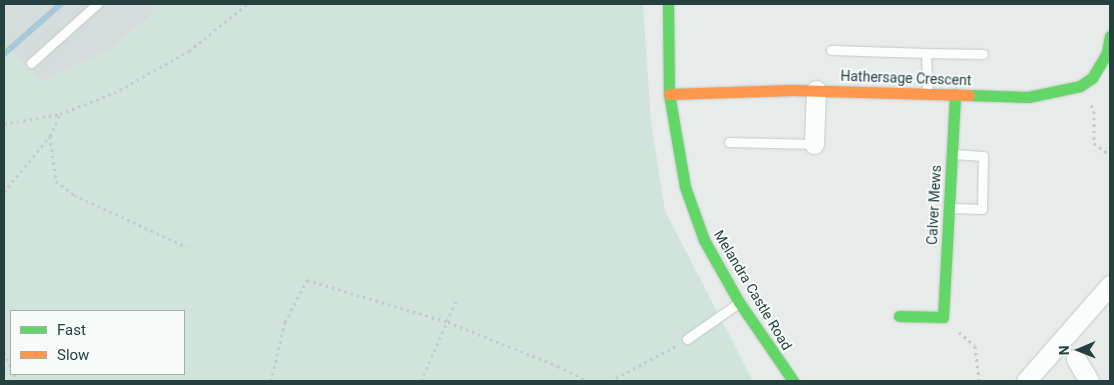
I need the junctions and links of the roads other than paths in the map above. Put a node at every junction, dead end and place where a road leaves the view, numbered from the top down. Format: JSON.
{"nodes":[{"id":1,"x":97,"y":4,"type":"edge"},
{"id":2,"x":668,"y":4,"type":"edge"},
{"id":3,"x":1110,"y":36,"type":"edge"},
{"id":4,"x":831,"y":50,"type":"dead end"},
{"id":5,"x":926,"y":53,"type":"junction"},
{"id":6,"x":983,"y":54,"type":"dead end"},
{"id":7,"x":31,"y":63,"type":"dead end"},
{"id":8,"x":816,"y":90,"type":"junction"},
{"id":9,"x":669,"y":94,"type":"junction"},
{"id":10,"x":926,"y":94,"type":"junction"},
{"id":11,"x":954,"y":94,"type":"junction"},
{"id":12,"x":729,"y":142,"type":"dead end"},
{"id":13,"x":814,"y":144,"type":"joint"},
{"id":14,"x":952,"y":154,"type":"junction"},
{"id":15,"x":949,"y":208,"type":"junction"},
{"id":16,"x":1110,"y":285,"type":"edge"},
{"id":17,"x":739,"y":302,"type":"junction"},
{"id":18,"x":899,"y":316,"type":"dead end"},
{"id":19,"x":687,"y":339,"type":"road end"},
{"id":20,"x":1076,"y":360,"type":"dead end"},
{"id":21,"x":793,"y":381,"type":"edge"},
{"id":22,"x":1026,"y":381,"type":"edge"},
{"id":23,"x":1089,"y":381,"type":"edge"}],
"edges":[{"from":1,"to":7,"type":"lane"},
{"from":2,"to":9,"type":"street","name":"Melandra Castle Road"},
{"from":3,"to":11,"type":"street","name":"Hathersage Crescent"},
{"from":4,"to":5,"type":"lane"},
{"from":5,"to":6,"type":"lane"},
{"from":5,"to":10,"type":"lane"},
{"from":8,"to":9,"type":"street","name":"Hathersage Crescent"},
{"from":8,"to":10,"type":"street","name":"Hathersage Crescent"},
{"from":8,"to":13,"type":"street"},
{"from":9,"to":17,"type":"street","name":"Melandra Castle Road"},
{"from":10,"to":11,"type":"street","name":"Hathersage Crescent"},
{"from":11,"to":14,"type":"street","name":"Calver Mews"},
{"from":12,"to":13,"type":"lane"},
{"from":14,"to":15,"type":"street","name":"Calver Mews"},
{"from":14,"to":15,"type":"lane"},
{"from":15,"to":18,"type":"street","name":"Calver Mews"},
{"from":16,"to":22,"type":"street"},
{"from":17,"to":19,"type":"lane"},
{"from":17,"to":21,"type":"street","name":"Melandra Castle Road"},
{"from":20,"to":23,"type":"street"}]}
